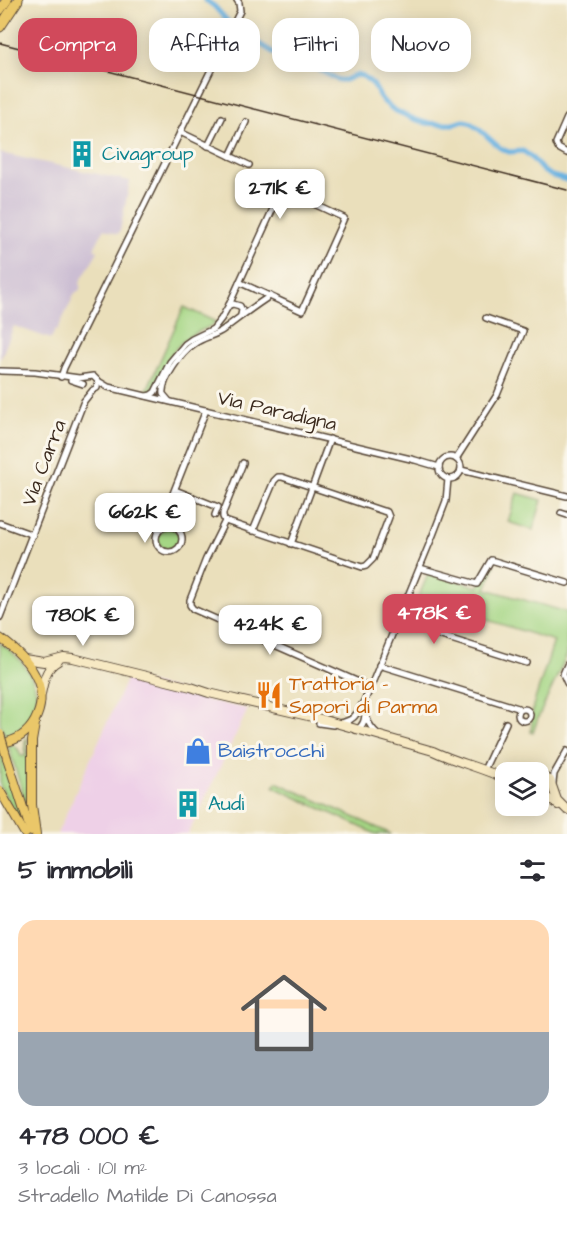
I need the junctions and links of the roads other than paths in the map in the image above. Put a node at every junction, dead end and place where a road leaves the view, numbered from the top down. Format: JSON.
{"nodes":[{"id":1,"x":7,"y":0,"type":"edge"},
{"id":2,"x":18,"y":0,"type":"edge"},
{"id":3,"x":237,"y":0,"type":"edge"},
{"id":4,"x":0,"y":10,"type":"edge"},
{"id":5,"x":0,"y":27,"type":"edge"},
{"id":6,"x":222,"y":118,"type":"dead end"},
{"id":7,"x":567,"y":118,"type":"edge"},
{"id":8,"x":246,"y":122,"type":"dead end"},
{"id":9,"x":180,"y":132,"type":"junction"},
{"id":10,"x":208,"y":146,"type":"junction"},
{"id":11,"x":567,"y":153,"type":"edge"},
{"id":12,"x":230,"y":156,"type":"junction"},
{"id":13,"x":249,"y":165,"type":"dead end"},
{"id":14,"x":239,"y":282,"type":"junction"},
{"id":15,"x":270,"y":296,"type":"junction"},
{"id":16,"x":229,"y":305,"type":"junction"},
{"id":17,"x":241,"y":316,"type":"junction"},
{"id":18,"x":486,"y":318,"type":"dead end"},
{"id":19,"x":73,"y":350,"type":"junction"},
{"id":20,"x":0,"y":371,"type":"edge"},
{"id":21,"x":62,"y":376,"type":"junction"},
{"id":22,"x":72,"y":377,"type":"junction"},
{"id":23,"x":86,"y":377,"type":"junction"},
{"id":24,"x":84,"y":385,"type":"junction"},
{"id":25,"x":96,"y":386,"type":"junction"},
{"id":26,"x":147,"y":396,"type":"junction"},
{"id":27,"x":84,"y":401,"type":"junction"},
{"id":28,"x":171,"y":402,"type":"junction"},
{"id":29,"x":206,"y":410,"type":"junction"},
{"id":30,"x":330,"y":439,"type":"junction"},
{"id":31,"x":456,"y":459,"type":"junction"},
{"id":32,"x":243,"y":463,"type":"dead end"},
{"id":33,"x":439,"y":467,"type":"junction"},
{"id":34,"x":461,"y":470,"type":"junction"},
{"id":35,"x":448,"y":479,"type":"junction"},
{"id":36,"x":312,"y":487,"type":"junction"},
{"id":37,"x":175,"y":490,"type":"junction"},
{"id":38,"x":567,"y":496,"type":"edge"},
{"id":39,"x":166,"y":510,"type":"junction"},
{"id":40,"x":214,"y":515,"type":"dead end"},
{"id":41,"x":225,"y":521,"type":"junction"},
{"id":42,"x":0,"y":523,"type":"edge"},
{"id":43,"x":174,"y":527,"type":"junction"},
{"id":44,"x":253,"y":531,"type":"junction"},
{"id":45,"x":157,"y":534,"type":"junction"},
{"id":46,"x":33,"y":535,"type":"junction"},
{"id":47,"x":291,"y":544,"type":"junction"},
{"id":48,"x":420,"y":568,"type":"junction"},
{"id":49,"x":567,"y":583,"type":"edge"},
{"id":50,"x":6,"y":603,"type":"junction"},
{"id":51,"x":0,"y":611,"type":"edge"},
{"id":52,"x":0,"y":617,"type":"edge"},
{"id":53,"x":397,"y":622,"type":"junction"},
{"id":54,"x":1,"y":637,"type":"edge"},
{"id":55,"x":24,"y":659,"type":"junction"},
{"id":56,"x":527,"y":663,"type":"dead end"},
{"id":57,"x":380,"y":665,"type":"junction"},
{"id":58,"x":567,"y":665,"type":"edge"},
{"id":59,"x":567,"y":683,"type":"edge"},
{"id":60,"x":370,"y":687,"type":"junction"},
{"id":61,"x":204,"y":692,"type":"junction"},
{"id":62,"x":40,"y":699,"type":"junction"},
{"id":63,"x":274,"y":709,"type":"junction"},
{"id":64,"x":362,"y":710,"type":"junction"},
{"id":65,"x":519,"y":711,"type":"dead end"},
{"id":66,"x":37,"y":719,"type":"junction"},
{"id":67,"x":319,"y":723,"type":"junction"},
{"id":68,"x":338,"y":723,"type":"junction"},
{"id":69,"x":506,"y":723,"type":"dead end"},
{"id":70,"x":359,"y":729,"type":"junction"},
{"id":71,"x":0,"y":734,"type":"edge"},
{"id":72,"x":384,"y":738,"type":"junction"},
{"id":73,"x":7,"y":742,"type":"dead end"},
{"id":74,"x":567,"y":750,"type":"edge"},
{"id":75,"x":560,"y":762,"type":"junction"},
{"id":76,"x":484,"y":770,"type":"junction"},
{"id":77,"x":549,"y":774,"type":"edge"},
{"id":78,"x":495,"y":775,"type":"edge"},
{"id":79,"x":549,"y":780,"type":"edge"},
{"id":80,"x":553,"y":786,"type":"junction"},
{"id":81,"x":0,"y":791,"type":"edge"},
{"id":82,"x":549,"y":793,"type":"edge"},
{"id":83,"x":549,"y":799,"type":"edge"},
{"id":84,"x":567,"y":811,"type":"edge"},
{"id":85,"x":25,"y":834,"type":"edge"},
{"id":86,"x":32,"y":834,"type":"edge"},
{"id":87,"x":36,"y":834,"type":"edge"}],
"edges":[{"from":1,"to":4,"type":"highway"},
{"from":2,"to":5,"type":"highway"},
{"from":3,"to":9,"type":"street"},
{"from":6,"to":10,"type":"street"},
{"from":7,"to":11,"type":"street"},
{"from":8,"to":12,"type":"street"},
{"from":9,"to":10,"type":"street"},
{"from":9,"to":19,"type":"street"},
{"from":10,"to":12,"type":"street"},
{"from":12,"to":13,"type":"street"},
{"from":14,"to":15,"type":"street"},
{"from":14,"to":15,"type":"street"},
{"from":14,"to":16,"type":"street"},
{"from":15,"to":17,"type":"street"},
{"from":16,"to":17,"type":"street"},
{"from":16,"to":26,"type":"street"},
{"from":17,"to":28,"type":"street"},
{"from":18,"to":31,"type":"street"},
{"from":19,"to":21,"type":"street"},
{"from":19,"to":22,"type":"street"},
{"from":20,"to":21,"type":"street"},
{"from":21,"to":22,"type":"street"},
{"from":21,"to":24,"type":"street"},
{"from":22,"to":23,"type":"street"},
{"from":23,"to":24,"type":"street"},
{"from":23,"to":25,"type":"street"},
{"from":24,"to":25,"type":"street"},
{"from":24,"to":27,"type":"street","name":"Via Carra"},
{"from":25,"to":26,"type":"street","name":"Via Paradigna"},
{"from":25,"to":27,"type":"street","name":"Via Carra"},
{"from":26,"to":28,"type":"street","name":"Via Paradigna"},
{"from":27,"to":46,"type":"street","name":"Via Carra"},
{"from":28,"to":29,"type":"street","name":"Via Paradigna"},
{"from":29,"to":30,"type":"street","name":"Via Paradigna"},
{"from":29,"to":37,"type":"street"},
{"from":30,"to":33,"type":"street","name":"Via Paradigna"},
{"from":30,"to":36,"type":"street"},
{"from":31,"to":33,"type":"street"},
{"from":31,"to":34,"type":"street"},
{"from":32,"to":41,"type":"street"},
{"from":33,"to":35,"type":"street"},
{"from":34,"to":35,"type":"street"},
{"from":34,"to":38,"type":"street"},
{"from":35,"to":48,"type":"street"},
{"from":36,"to":44,"type":"street"},
{"from":36,"to":47,"type":"street"},
{"from":36,"to":47,"type":"street"},
{"from":37,"to":39,"type":"street"},
{"from":37,"to":40,"type":"street"},
{"from":39,"to":43,"type":"street"},
{"from":39,"to":45,"type":"street"},
{"from":41,"to":44,"type":"street"},
{"from":41,"to":60,"type":"street"},
{"from":42,"to":46,"type":"street"},
{"from":43,"to":45,"type":"street"},
{"from":43,"to":45,"type":"street"},
{"from":44,"to":47,"type":"street"},
{"from":46,"to":50,"type":"street","name":"Via Carra"},
{"from":48,"to":49,"type":"street"},
{"from":48,"to":53,"type":"street"},
{"from":50,"to":51,"type":"street","name":"Via Carra"},
{"from":50,"to":52,"type":"street","name":"Via Carra"},
{"from":53,"to":56,"type":"street"},
{"from":53,"to":57,"type":"street"},
{"from":54,"to":55,"type":"main road"},
{"from":55,"to":61,"type":"main road"},
{"from":55,"to":62,"type":"main road"},
{"from":57,"to":60,"type":"street"},
{"from":57,"to":65,"type":"street"},
{"from":58,"to":59,"type":"street"},
{"from":60,"to":64,"type":"street"},
{"from":61,"to":62,"type":"main road"},
{"from":61,"to":63,"type":"main road"},
{"from":62,"to":66,"type":"main road"},
{"from":63,"to":67,"type":"main road"},
{"from":63,"to":68,"type":"main road"},
{"from":64,"to":68,"type":"street"},
{"from":64,"to":70,"type":"street"},
{"from":64,"to":72,"type":"street"},
{"from":66,"to":73,"type":"main road"},
{"from":66,"to":87,"type":"main road"},
{"from":67,"to":70,"type":"street"},
{"from":67,"to":72,"type":"main road"},
{"from":68,"to":70,"type":"main road"},
{"from":69,"to":76,"type":"street"},
{"from":70,"to":72,"type":"main road"},
{"from":71,"to":86,"type":"main road","bridge":true},
{"from":72,"to":76,"type":"main road"},
{"from":74,"to":75,"type":"street"},
{"from":75,"to":77,"type":"street"},
{"from":75,"to":80,"type":"street"},
{"from":76,"to":78,"type":"main road"},
{"from":79,"to":80,"type":"main road"},
{"from":80,"to":82,"type":"main road"},
{"from":80,"to":84,"type":"main road"},
{"from":81,"to":85,"type":"main road"},
{"from":83,"to":84,"type":"main road"}]}
